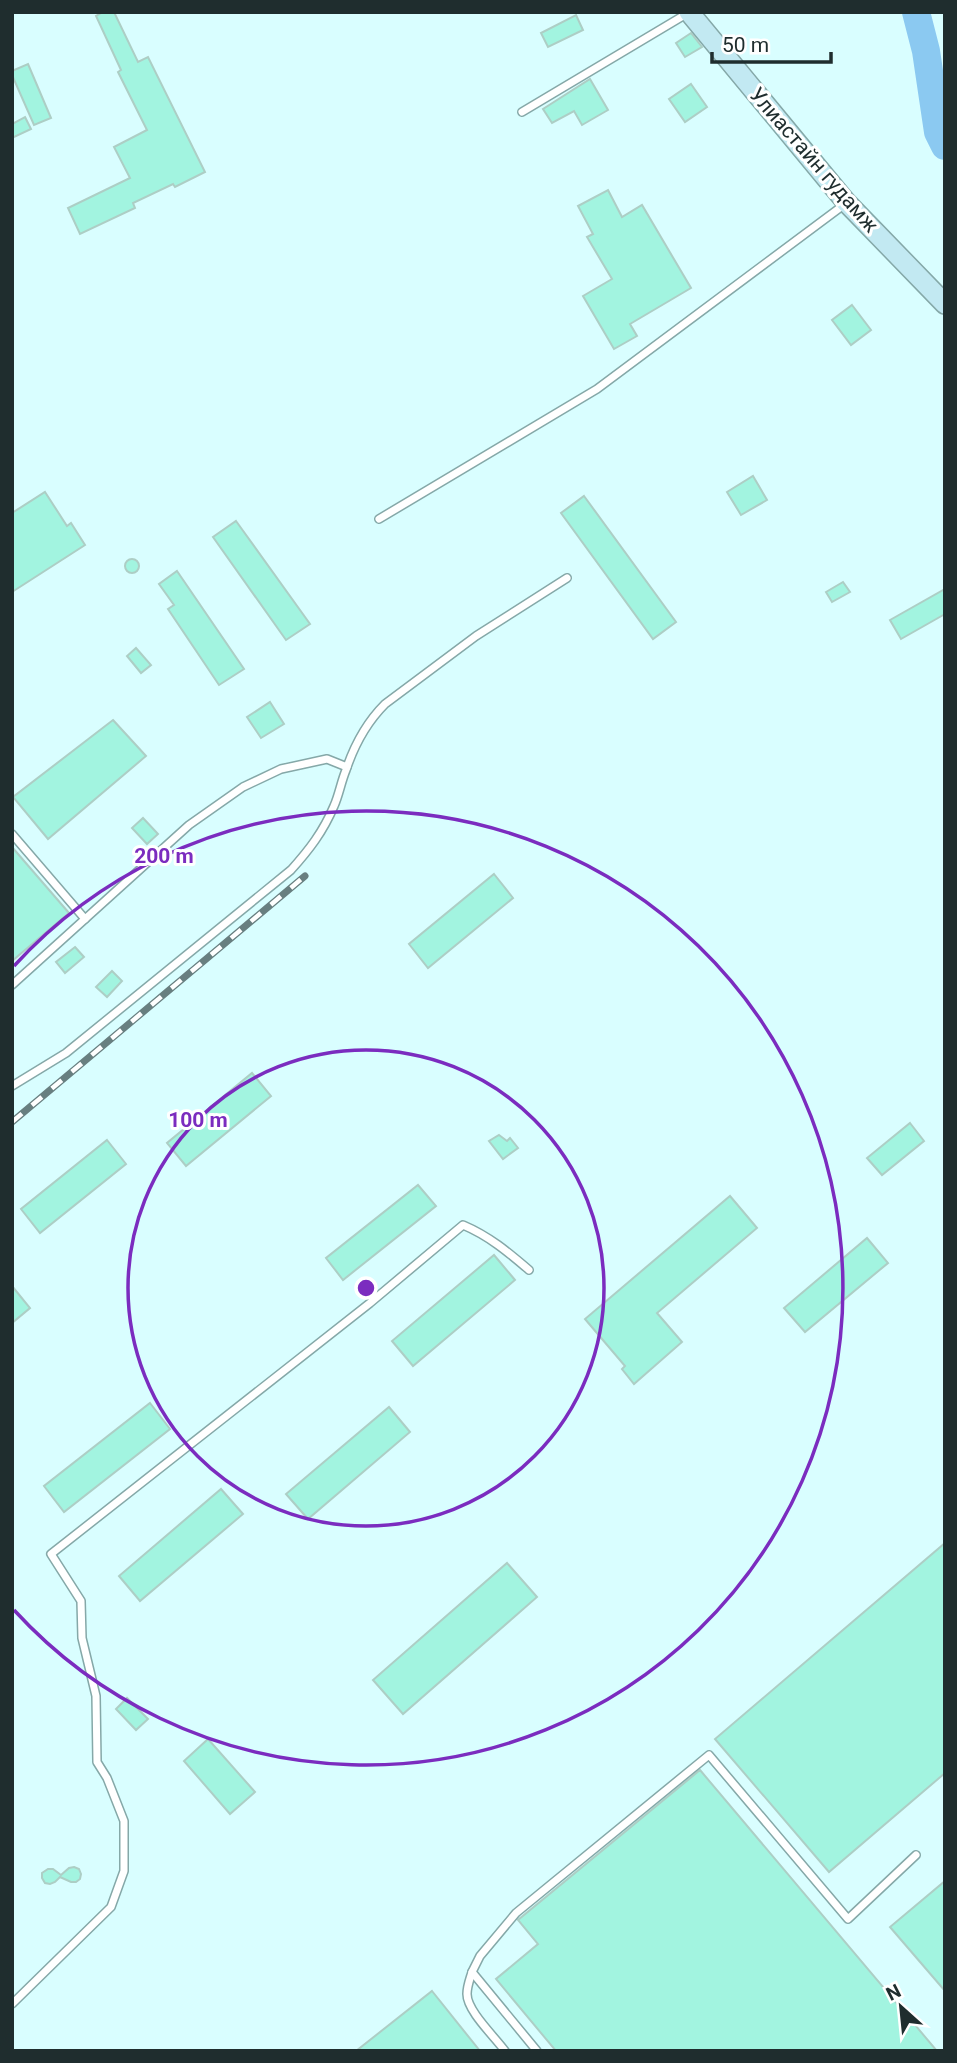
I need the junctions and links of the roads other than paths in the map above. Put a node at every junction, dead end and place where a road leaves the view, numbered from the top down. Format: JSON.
{"nodes":[{"id":1,"x":688,"y":12,"type":"edge"},
{"id":2,"x":522,"y":112,"type":"dead end"},
{"id":3,"x":846,"y":202,"type":"junction"},
{"id":4,"x":945,"y":304,"type":"edge"},
{"id":5,"x":379,"y":519,"type":"dead end"},
{"id":6,"x":567,"y":578,"type":"dead end"},
{"id":7,"x":346,"y":767,"type":"junction"},
{"id":8,"x":12,"y":834,"type":"edge"},
{"id":9,"x":85,"y":919,"type":"junction"},
{"id":10,"x":12,"y":985,"type":"edge"},
{"id":11,"x":12,"y":1086,"type":"edge"},
{"id":12,"x":528,"y":1270,"type":"dead end"},
{"id":13,"x":916,"y":1854,"type":"dead end"},
{"id":14,"x":472,"y":1972,"type":"junction"},
{"id":15,"x":12,"y":2004,"type":"edge"},
{"id":16,"x":505,"y":2051,"type":"edge"},
{"id":17,"x":537,"y":2051,"type":"edge"}],
"edges":[{"from":1,"to":2,"type":"lane"},
{"from":1,"to":3,"type":"main road","name":"Улиастайн гудамж"},
{"from":3,"to":4,"type":"main road","name":"Улиастайн гудамж"},
{"from":3,"to":5,"type":"lane"},
{"from":6,"to":7,"type":"lane"},
{"from":7,"to":9,"type":"lane"},
{"from":7,"to":11,"type":"lane"},
{"from":8,"to":9,"type":"lane"},
{"from":9,"to":10,"type":"lane"},
{"from":12,"to":15,"type":"lane"},
{"from":13,"to":14,"type":"lane"},
{"from":14,"to":16,"type":"lane"},
{"from":14,"to":17,"type":"lane"}]}
